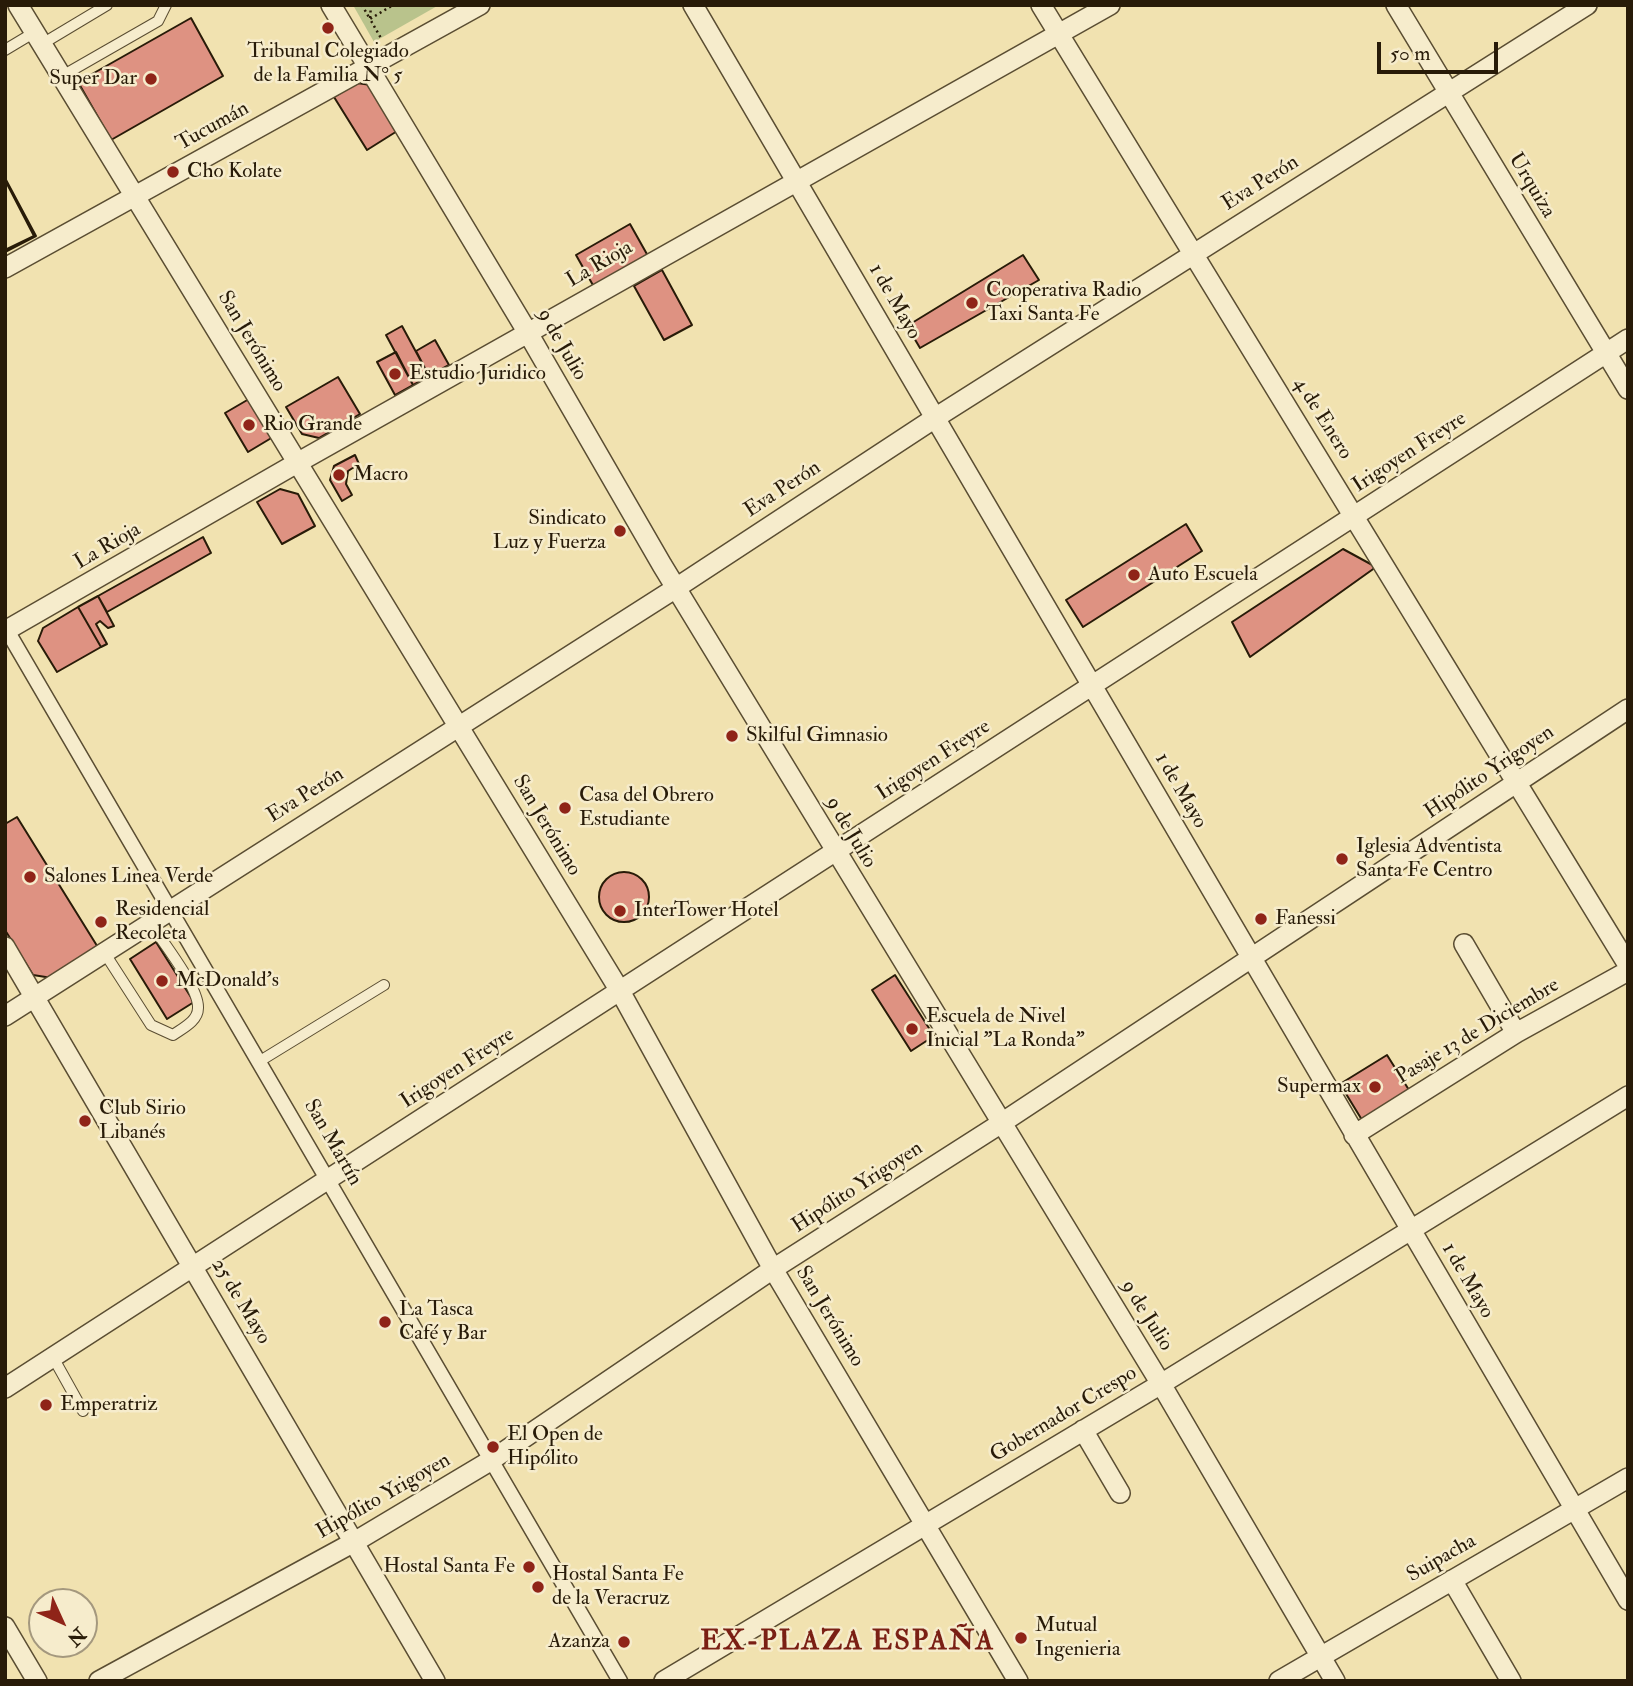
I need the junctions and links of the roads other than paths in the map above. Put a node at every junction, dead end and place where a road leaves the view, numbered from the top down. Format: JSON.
{"nodes":[{"id":1,"x":18,"y":5,"type":"edge"},
{"id":2,"x":107,"y":5,"type":"edge"},
{"id":3,"x":166,"y":5,"type":"edge"},
{"id":4,"x":331,"y":5,"type":"edge"},
{"id":5,"x":480,"y":5,"type":"edge"},
{"id":6,"x":693,"y":5,"type":"edge"},
{"id":7,"x":1041,"y":5,"type":"edge"},
{"id":8,"x":1110,"y":5,"type":"edge"},
{"id":9,"x":1396,"y":5,"type":"edge"},
{"id":10,"x":1587,"y":5,"type":"edge"},
{"id":11,"x":1058,"y":34,"type":"junction"},
{"id":12,"x":38,"y":38,"type":"junction"},
{"id":13,"x":5,"y":50,"type":"edge"},
{"id":14,"x":368,"y":67,"type":"junction"},
{"id":15,"x":62,"y":76,"type":"junction"},
{"id":16,"x":1448,"y":93,"type":"junction"},
{"id":17,"x":798,"y":179,"type":"junction"},
{"id":18,"x":137,"y":196,"type":"junction"},
{"id":19,"x":1192,"y":255,"type":"junction"},
{"id":20,"x":5,"y":268,"type":"edge"},
{"id":21,"x":527,"y":332,"type":"junction"},
{"id":22,"x":1628,"y":339,"type":"edge"},
{"id":23,"x":1605,"y":354,"type":"junction"},
{"id":24,"x":1628,"y":389,"type":"edge"},
{"id":25,"x":935,"y":418,"type":"junction"},
{"id":26,"x":297,"y":463,"type":"junction"},
{"id":27,"x":1355,"y":515,"type":"junction"},
{"id":28,"x":676,"y":588,"type":"junction"},
{"id":29,"x":6,"y":629,"type":"edge"},
{"id":30,"x":1093,"y":685,"type":"junction"},
{"id":31,"x":1628,"y":709,"type":"edge"},
{"id":32,"x":459,"y":727,"type":"junction"},
{"id":33,"x":1516,"y":784,"type":"junction"},
{"id":34,"x":835,"y":853,"type":"junction"},
{"id":35,"x":171,"y":907,"type":"junction"},
{"id":36,"x":149,"y":921,"type":"junction"},
{"id":37,"x":1464,"y":944,"type":"dead end"},
{"id":38,"x":5,"y":947,"type":"edge"},
{"id":39,"x":103,"y":952,"type":"junction"},
{"id":40,"x":1250,"y":959,"type":"junction"},
{"id":41,"x":1628,"y":968,"type":"edge"},
{"id":42,"x":384,"y":985,"type":"dead end"},
{"id":43,"x":620,"y":992,"type":"junction"},
{"id":44,"x":36,"y":997,"type":"junction"},
{"id":45,"x":5,"y":1016,"type":"edge"},
{"id":46,"x":1516,"y":1033,"type":"junction"},
{"id":47,"x":260,"y":1061,"type":"junction"},
{"id":48,"x":1628,"y":1096,"type":"edge"},
{"id":49,"x":1000,"y":1124,"type":"junction"},
{"id":50,"x":1354,"y":1135,"type":"junction"},
{"id":51,"x":328,"y":1179,"type":"junction"},
{"id":52,"x":1410,"y":1229,"type":"junction"},
{"id":53,"x":194,"y":1268,"type":"junction"},
{"id":54,"x":773,"y":1269,"type":"junction"},
{"id":55,"x":54,"y":1359,"type":"junction"},
{"id":56,"x":1161,"y":1384,"type":"junction"},
{"id":57,"x":5,"y":1388,"type":"edge"},
{"id":58,"x":83,"y":1411,"type":"dead end"},
{"id":59,"x":1083,"y":1430,"type":"junction"},
{"id":60,"x":490,"y":1461,"type":"junction"},
{"id":61,"x":1628,"y":1478,"type":"edge"},
{"id":62,"x":1120,"y":1493,"type":"dead end"},
{"id":63,"x":1573,"y":1509,"type":"junction"},
{"id":64,"x":927,"y":1523,"type":"junction"},
{"id":65,"x":356,"y":1541,"type":"junction"},
{"id":66,"x":1452,"y":1580,"type":"junction"},
{"id":67,"x":1628,"y":1600,"type":"edge"},
{"id":68,"x":5,"y":1628,"type":"edge"},
{"id":69,"x":1321,"y":1656,"type":"junction"},
{"id":70,"x":37,"y":1681,"type":"edge"},
{"id":71,"x":99,"y":1681,"type":"edge"},
{"id":72,"x":435,"y":1681,"type":"edge"},
{"id":73,"x":620,"y":1681,"type":"edge"},
{"id":74,"x":664,"y":1681,"type":"edge"},
{"id":75,"x":1018,"y":1681,"type":"edge"},
{"id":76,"x":1279,"y":1681,"type":"edge"},
{"id":77,"x":1335,"y":1681,"type":"edge"},
{"id":78,"x":1511,"y":1681,"type":"edge"}],
"edges":[{"from":1,"to":12,"type":"street","name":"San Jerónimo"},
{"from":2,"to":12,"type":"lane"},
{"from":3,"to":15,"type":"lane"},
{"from":4,"to":14,"type":"street","name":"9 de Julio"},
{"from":5,"to":14,"type":"street","name":"Tucumán"},
{"from":6,"to":17,"type":"street","name":"1 de Mayo"},
{"from":7,"to":11,"type":"street","name":"4 de Enero"},
{"from":8,"to":11,"type":"street","name":"La Rioja"},
{"from":9,"to":16,"type":"street","name":"Urquiza"},
{"from":10,"to":16,"type":"street","name":"Eva Perón"},
{"from":11,"to":17,"type":"street","name":"La Rioja"},
{"from":11,"to":19,"type":"street","name":"4 de Enero"},
{"from":12,"to":13,"type":"lane"},
{"from":12,"to":15,"type":"street","name":"San Jerónimo"},
{"from":14,"to":18,"type":"street","name":"Tucumán"},
{"from":14,"to":21,"type":"street","name":"9 de Julio"},
{"from":15,"to":18,"type":"street","name":"San Jerónimo"},
{"from":16,"to":19,"type":"street","name":"Eva Perón"},
{"from":16,"to":23,"type":"street","name":"Urquiza"},
{"from":17,"to":21,"type":"street","name":"La Rioja"},
{"from":17,"to":25,"type":"street","name":"1 de Mayo"},
{"from":18,"to":20,"type":"street","name":"Tucumán"},
{"from":18,"to":26,"type":"street","name":"San Jerónimo"},
{"from":19,"to":25,"type":"street","name":"Eva Perón"},
{"from":19,"to":27,"type":"street","name":"4 de Enero"},
{"from":21,"to":26,"type":"street","name":"La Rioja"},
{"from":21,"to":28,"type":"street","name":"9 de Julio"},
{"from":22,"to":23,"type":"street","name":"Irigoyen Freyre"},
{"from":23,"to":24,"type":"street","name":"Urquiza"},
{"from":23,"to":27,"type":"street","name":"Irigoyen Freyre"},
{"from":25,"to":28,"type":"street","name":"Eva Perón"},
{"from":25,"to":30,"type":"street","name":"1 de Mayo"},
{"from":26,"to":29,"type":"street","name":"La Rioja"},
{"from":26,"to":32,"type":"street","name":"San Jerónimo"},
{"from":27,"to":30,"type":"street","name":"Irigoyen Freyre"},
{"from":27,"to":33,"type":"street","name":"4 de Enero"},
{"from":28,"to":32,"type":"street","name":"Eva Perón"},
{"from":28,"to":34,"type":"street","name":"9 de Julio"},
{"from":29,"to":35,"type":"street","name":"San Martín"},
{"from":30,"to":34,"type":"street","name":"Irigoyen Freyre"},
{"from":30,"to":40,"type":"street","name":"1 de Mayo"},
{"from":31,"to":33,"type":"street","name":"Hipólito Yrigoyen"},
{"from":32,"to":35,"type":"street","name":"Eva Perón"},
{"from":32,"to":43,"type":"street","name":"San Jerónimo"},
{"from":33,"to":40,"type":"street","name":"Hipólito Yrigoyen"},
{"from":33,"to":41,"type":"street","name":"4 de Enero"},
{"from":34,"to":43,"type":"street","name":"Irigoyen Freyre"},
{"from":34,"to":49,"type":"street","name":"9 de Julio"},
{"from":35,"to":36,"type":"street","name":"Eva Perón"},
{"from":35,"to":47,"type":"street","name":"San Martín"},
{"from":36,"to":39,"type":"street","name":"Eva Perón"},
{"from":36,"to":39,"type":"lane"},
{"from":37,"to":46,"type":"street"},
{"from":38,"to":44,"type":"street","name":"25 de Mayo"},
{"from":39,"to":44,"type":"street","name":"Eva Perón"},
{"from":40,"to":49,"type":"street","name":"Hipólito Yrigoyen"},
{"from":40,"to":50,"type":"street","name":"1 de Mayo"},
{"from":41,"to":46,"type":"street","name":"Pasaje 13 de Diciembre"},
{"from":42,"to":47,"type":"lane"},
{"from":43,"to":51,"type":"street","name":"Irigoyen Freyre"},
{"from":43,"to":54,"type":"street","name":"San Jerónimo"},
{"from":44,"to":45,"type":"street","name":"Eva Perón"},
{"from":44,"to":53,"type":"street","name":"25 de Mayo"},
{"from":46,"to":50,"type":"street","name":"Pasaje 13 de Diciembre"},
{"from":47,"to":51,"type":"street","name":"San Martín"},
{"from":48,"to":52,"type":"street","name":"Gobernador Crespo"},
{"from":49,"to":54,"type":"street","name":"Hipólito Yrigoyen"},
{"from":49,"to":56,"type":"street","name":"9 de Julio"},
{"from":50,"to":52,"type":"street","name":"1 de Mayo"},
{"from":51,"to":53,"type":"street","name":"Irigoyen Freyre"},
{"from":51,"to":60,"type":"street","name":"San Martín"},
{"from":52,"to":56,"type":"street","name":"Gobernador Crespo"},
{"from":52,"to":63,"type":"street","name":"1 de Mayo"},
{"from":53,"to":55,"type":"street","name":"Irigoyen Freyre"},
{"from":53,"to":65,"type":"street","name":"25 de Mayo"},
{"from":54,"to":60,"type":"street","name":"Hipólito Yrigoyen"},
{"from":54,"to":64,"type":"street","name":"San Jerónimo"},
{"from":55,"to":57,"type":"street","name":"Irigoyen Freyre"},
{"from":55,"to":58,"type":"lane"},
{"from":56,"to":59,"type":"street","name":"Gobernador Crespo"},
{"from":56,"to":69,"type":"street","name":"9 de Julio"},
{"from":59,"to":62,"type":"street"},
{"from":59,"to":64,"type":"street","name":"Gobernador Crespo"},
{"from":60,"to":65,"type":"street","name":"Hipólito Yrigoyen"},
{"from":60,"to":73,"type":"street","name":"San Martín"},
{"from":61,"to":63,"type":"street","name":"Suipacha"},
{"from":63,"to":66,"type":"street","name":"Suipacha"},
{"from":63,"to":67,"type":"street","name":"1 de Mayo"},
{"from":64,"to":74,"type":"street","name":"Gobernador Crespo"},
{"from":64,"to":75,"type":"street","name":"San Jerónimo"},
{"from":65,"to":71,"type":"street","name":"Hipólito Yrigoyen"},
{"from":65,"to":72,"type":"street","name":"25 de Mayo"},
{"from":66,"to":69,"type":"street","name":"Suipacha"},
{"from":66,"to":78,"type":"street"},
{"from":68,"to":70,"type":"street"},
{"from":69,"to":76,"type":"street","name":"Suipacha"},
{"from":69,"to":77,"type":"street","name":"9 de Julio"}]}
